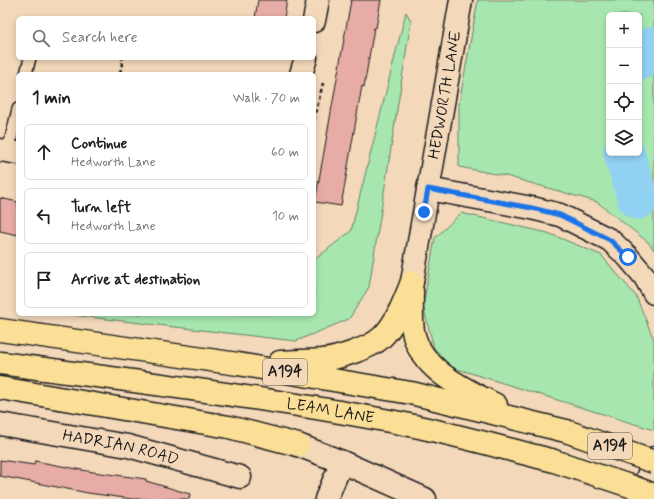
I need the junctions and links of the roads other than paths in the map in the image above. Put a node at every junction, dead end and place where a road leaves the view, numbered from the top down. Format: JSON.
{"nodes":[{"id":1,"x":318,"y":0,"type":"edge"},
{"id":2,"x":461,"y":0,"type":"edge"},
{"id":3,"x":315,"y":16,"type":"edge"},
{"id":4,"x":30,"y":60,"type":"edge"},
{"id":5,"x":305,"y":60,"type":"edge"},
{"id":6,"x":26,"y":72,"type":"edge"},
{"id":7,"x":302,"y":72,"type":"edge"},
{"id":8,"x":16,"y":118,"type":"edge"},
{"id":9,"x":9,"y":151,"type":"edge"},
{"id":10,"x":428,"y":189,"type":"junction"},
{"id":11,"x":412,"y":282,"type":"junction"},
{"id":12,"x":654,"y":293,"type":"edge"},
{"id":13,"x":0,"y":330,"type":"edge"},
{"id":14,"x":0,"y":363,"type":"edge"},
{"id":15,"x":238,"y":364,"type":"junction"},
{"id":16,"x":0,"y":388,"type":"edge"},
{"id":17,"x":529,"y":422,"type":"junction"},
{"id":18,"x":0,"y":424,"type":"edge"},
{"id":19,"x":298,"y":445,"type":"joint"},
{"id":20,"x":654,"y":458,"type":"edge"},
{"id":21,"x":342,"y":462,"type":"junction"},
{"id":22,"x":654,"y":462,"type":"edge"},
{"id":23,"x":240,"y":477,"type":"dead end"},
{"id":24,"x":654,"y":494,"type":"edge"},
{"id":25,"x":413,"y":496,"type":"edge"},
{"id":26,"x":326,"y":499,"type":"edge"},
{"id":27,"x":640,"y":499,"type":"edge"}],
"edges":[{"from":1,"to":3,"type":"street"},
{"from":2,"to":10,"type":"street","name":"HEDWORTH LANE"},
{"from":4,"to":6,"type":"lane"},
{"from":5,"to":7,"type":"street"},
{"from":8,"to":9,"type":"lane"},
{"from":10,"to":11,"type":"street","name":"HEDWORTH LANE"},
{"from":10,"to":12,"type":"street"},
{"from":11,"to":15,"type":"highway","number":"A194"},
{"from":11,"to":17,"type":"highway","number":"A194"},
{"from":13,"to":15,"type":"highway","name":"LEAM LANE","number":"A194"},
{"from":14,"to":24,"type":"highway","name":"LEAM LANE","number":"A194","bridge":true},
{"from":15,"to":17,"type":"highway","name":"LEAM LANE","number":"A194"},
{"from":16,"to":19,"type":"highway"},
{"from":17,"to":22,"type":"highway","name":"LEAM LANE","number":"A194","bridge":true},
{"from":18,"to":23,"type":"street","name":"HADRIAN ROAD"},
{"from":19,"to":21,"type":"street"},
{"from":20,"to":27,"type":"street"},
{"from":21,"to":25,"type":"street"},
{"from":21,"to":26,"type":"street"}]}
